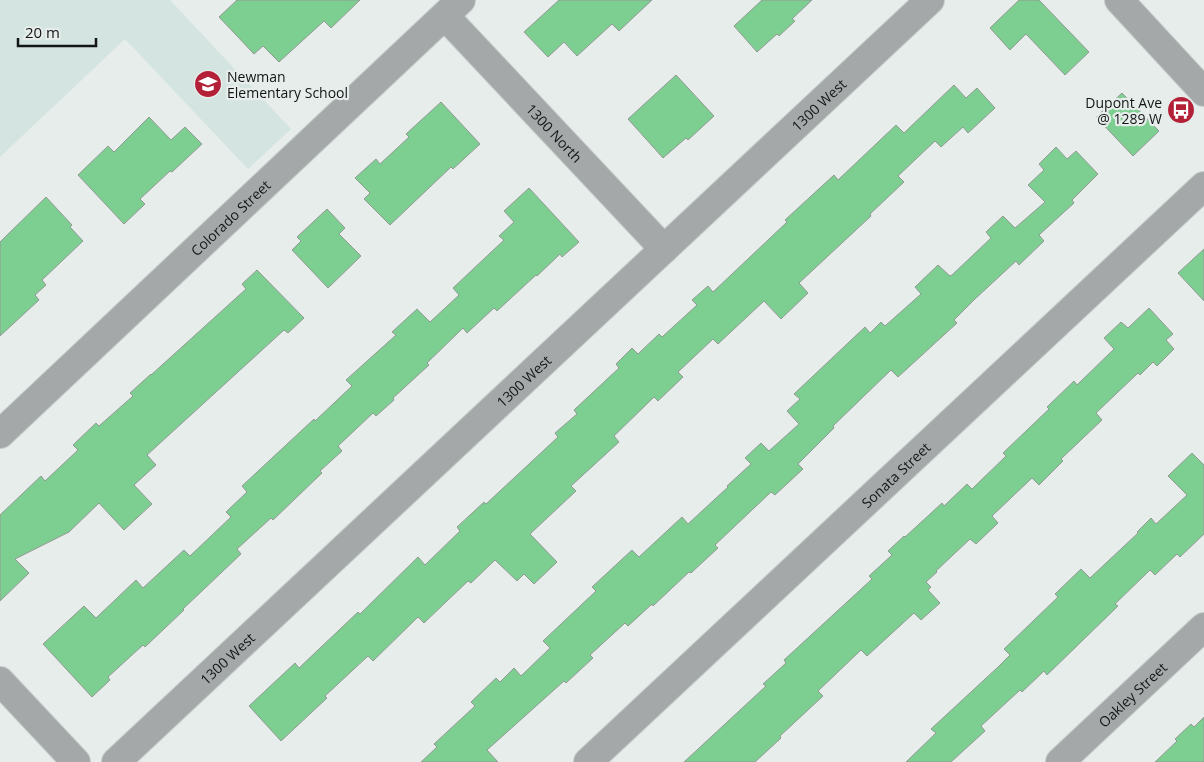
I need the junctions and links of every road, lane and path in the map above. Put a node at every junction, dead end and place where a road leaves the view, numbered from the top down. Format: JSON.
{"nodes":[{"id":1,"x":930,"y":0,"type":"edge"},
{"id":2,"x":1119,"y":0,"type":"edge"},
{"id":3,"x":453,"y":8,"type":"edge"},
{"id":4,"x":1204,"y":92,"type":"edge"},
{"id":5,"x":1204,"y":186,"type":"edge"},
{"id":6,"x":664,"y":249,"type":"junction"},
{"id":7,"x":0,"y":434,"type":"edge"},
{"id":8,"x":1204,"y":628,"type":"edge"},
{"id":9,"x":0,"y":681,"type":"edge"},
{"id":10,"x":76,"y":762,"type":"edge"},
{"id":11,"x":116,"y":762,"type":"edge"},
{"id":12,"x":588,"y":762,"type":"edge"},
{"id":13,"x":1060,"y":762,"type":"edge"}],
"edges":[{"from":1,"to":6,"type":"street","name":"1300 West"},
{"from":2,"to":4,"type":"street"},
{"from":3,"to":6,"type":"street","name":"1300 North"},
{"from":3,"to":7,"type":"street","name":"Colorado Street"},
{"from":5,"to":12,"type":"street","name":"Sonata Street"},
{"from":6,"to":11,"type":"street","name":"1300 West"},
{"from":8,"to":13,"type":"street","name":"Oakley Street"},
{"from":9,"to":10,"type":"street"}]}
